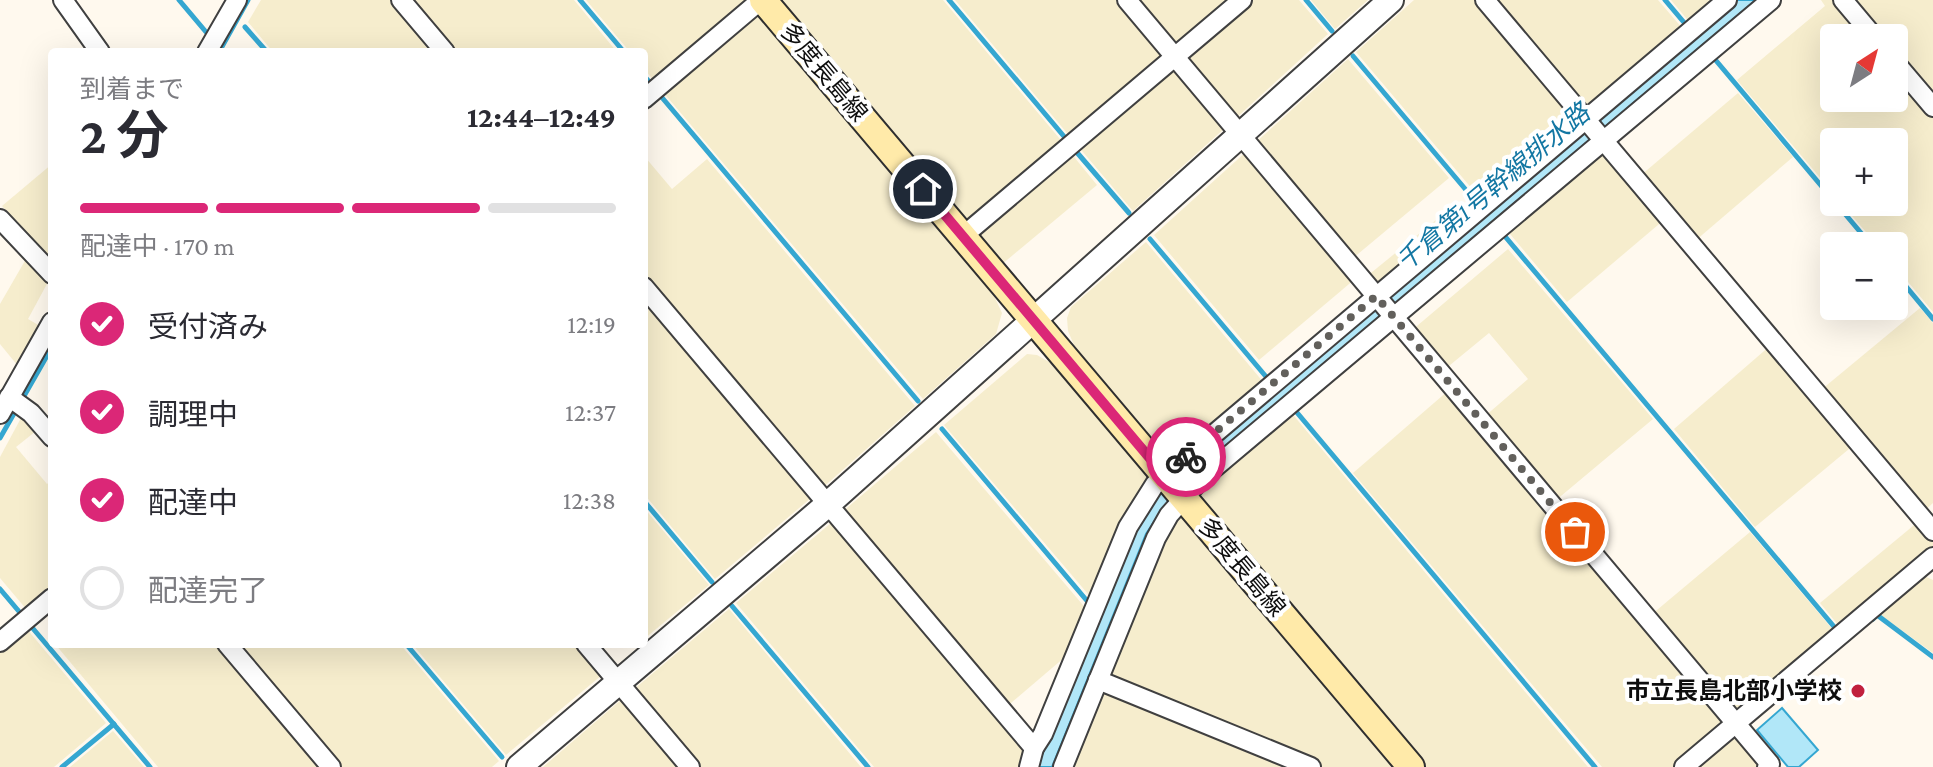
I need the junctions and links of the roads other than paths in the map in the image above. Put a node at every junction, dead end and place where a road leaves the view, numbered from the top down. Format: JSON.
{"nodes":[{"id":1,"x":63,"y":0,"type":"edge"},
{"id":2,"x":237,"y":0,"type":"edge"},
{"id":3,"x":401,"y":0,"type":"edge"},
{"id":4,"x":762,"y":0,"type":"edge"},
{"id":5,"x":1127,"y":0,"type":"edge"},
{"id":6,"x":1242,"y":0,"type":"edge"},
{"id":7,"x":1391,"y":0,"type":"edge"},
{"id":8,"x":1485,"y":0,"type":"edge"},
{"id":9,"x":1727,"y":0,"type":"edge"},
{"id":10,"x":1771,"y":0,"type":"edge"},
{"id":11,"x":1843,"y":0,"type":"edge"},
{"id":12,"x":1863,"y":24,"type":"edge"},
{"id":13,"x":97,"y":48,"type":"edge"},
{"id":14,"x":209,"y":48,"type":"edge"},
{"id":15,"x":442,"y":48,"type":"edge"},
{"id":16,"x":1175,"y":57,"type":"junction"},
{"id":17,"x":1908,"y":78,"type":"edge"},
{"id":18,"x":648,"y":96,"type":"edge"},
{"id":19,"x":1933,"y":107,"type":"edge"},
{"id":20,"x":1586,"y":121,"type":"junction"},
{"id":21,"x":1240,"y":135,"type":"junction"},
{"id":22,"x":1602,"y":139,"type":"junction"},
{"id":23,"x":0,"y":219,"type":"edge"},
{"id":24,"x":963,"y":236,"type":"junction"},
{"id":25,"x":48,"y":270,"type":"edge"},
{"id":26,"x":648,"y":292,"type":"edge"},
{"id":27,"x":1384,"y":307,"type":"junction"},
{"id":28,"x":1033,"y":319,"type":"junction"},
{"id":29,"x":48,"y":331,"type":"edge"},
{"id":30,"x":16,"y":402,"type":"junction"},
{"id":31,"x":0,"y":414,"type":"edge"},
{"id":32,"x":48,"y":433,"type":"edge"},
{"id":33,"x":1174,"y":486,"type":"junction"},
{"id":34,"x":827,"y":505,"type":"junction"},
{"id":35,"x":1933,"y":531,"type":"edge"},
{"id":36,"x":1931,"y":565,"type":"edge"},
{"id":37,"x":48,"y":601,"type":"edge"},
{"id":38,"x":0,"y":642,"type":"edge"},
{"id":39,"x":230,"y":648,"type":"edge"},
{"id":40,"x":589,"y":648,"type":"edge"},
{"id":41,"x":1098,"y":680,"type":"junction"},
{"id":42,"x":618,"y":682,"type":"junction"},
{"id":43,"x":1736,"y":723,"type":"junction"},
{"id":44,"x":1034,"y":748,"type":"junction"},
{"id":45,"x":331,"y":767,"type":"edge"},
{"id":46,"x":519,"y":767,"type":"edge"},
{"id":47,"x":690,"y":767,"type":"edge"},
{"id":48,"x":1029,"y":767,"type":"edge"},
{"id":49,"x":1063,"y":767,"type":"edge"},
{"id":50,"x":1311,"y":767,"type":"edge"},
{"id":51,"x":1411,"y":767,"type":"edge"},
{"id":52,"x":1684,"y":767,"type":"edge"},
{"id":53,"x":1767,"y":767,"type":"edge"}],
"edges":[{"from":1,"to":13,"type":"street"},
{"from":2,"to":14,"type":"street"},
{"from":3,"to":15,"type":"street"},
{"from":4,"to":18,"type":"street"},
{"from":4,"to":24,"type":"main road","name":"多度長島線"},
{"from":5,"to":16,"type":"street"},
{"from":6,"to":16,"type":"street"},
{"from":7,"to":21,"type":"street"},
{"from":8,"to":20,"type":"street"},
{"from":9,"to":20,"type":"street"},
{"from":10,"to":22,"type":"street"},
{"from":11,"to":12,"type":"street"},
{"from":16,"to":21,"type":"street"},
{"from":16,"to":24,"type":"street"},
{"from":17,"to":19,"type":"street"},
{"from":20,"to":22,"type":"street"},
{"from":20,"to":27,"type":"street"},
{"from":21,"to":27,"type":"street"},
{"from":21,"to":28,"type":"street"},
{"from":22,"to":27,"type":"street"},
{"from":22,"to":35,"type":"street"},
{"from":23,"to":25,"type":"street"},
{"from":24,"to":28,"type":"main road","name":"多度長島線"},
{"from":26,"to":34,"type":"street"},
{"from":27,"to":33,"type":"street"},
{"from":27,"to":33,"type":"street"},
{"from":27,"to":43,"type":"street"},
{"from":28,"to":33,"type":"main road","name":"多度長島線"},
{"from":28,"to":34,"type":"street"},
{"from":29,"to":30,"type":"street"},
{"from":30,"to":31,"type":"street"},
{"from":30,"to":32,"type":"street"},
{"from":33,"to":41,"type":"street"},
{"from":33,"to":44,"type":"street"},
{"from":33,"to":51,"type":"main road","name":"多度長島線"},
{"from":34,"to":42,"type":"street"},
{"from":34,"to":44,"type":"street"},
{"from":36,"to":43,"type":"street"},
{"from":37,"to":38,"type":"street"},
{"from":39,"to":45,"type":"street"},
{"from":40,"to":42,"type":"street"},
{"from":41,"to":49,"type":"street"},
{"from":41,"to":50,"type":"street"},
{"from":42,"to":46,"type":"street"},
{"from":42,"to":47,"type":"street"},
{"from":43,"to":52,"type":"street"},
{"from":43,"to":53,"type":"street"},
{"from":44,"to":48,"type":"street"}]}
